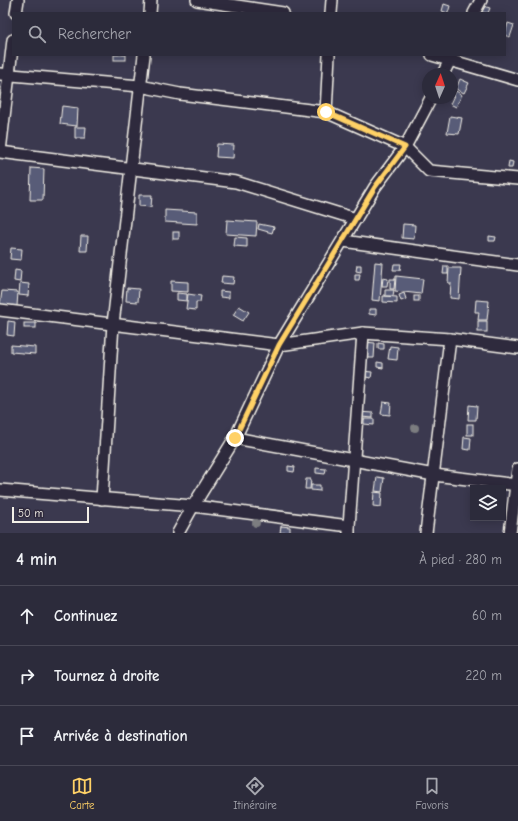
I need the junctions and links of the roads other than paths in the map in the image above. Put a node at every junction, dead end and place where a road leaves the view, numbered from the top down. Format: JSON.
{"nodes":[{"id":1,"x":18,"y":0,"type":"edge"},
{"id":2,"x":151,"y":0,"type":"edge"},
{"id":3,"x":197,"y":0,"type":"edge"},
{"id":4,"x":332,"y":0,"type":"edge"},
{"id":5,"x":481,"y":0,"type":"edge"},
{"id":6,"x":16,"y":12,"type":"edge"},
{"id":7,"x":150,"y":12,"type":"edge"},
{"id":8,"x":276,"y":12,"type":"edge"},
{"id":9,"x":331,"y":12,"type":"edge"},
{"id":10,"x":475,"y":12,"type":"edge"},
{"id":11,"x":12,"y":44,"type":"edge"},
{"id":12,"x":144,"y":56,"type":"edge"},
{"id":13,"x":329,"y":56,"type":"edge"},
{"id":14,"x":438,"y":56,"type":"edge"},
{"id":15,"x":451,"y":58,"type":"edge"},
{"id":16,"x":446,"y":68,"type":"edge"},
{"id":17,"x":4,"y":74,"type":"edge"},
{"id":18,"x":518,"y":80,"type":"edge"},
{"id":19,"x":140,"y":86,"type":"junction"},
{"id":20,"x":427,"y":104,"type":"edge"},
{"id":21,"x":326,"y":112,"type":"junction"},
{"id":22,"x":405,"y":147,"type":"junction"},
{"id":23,"x":0,"y":151,"type":"edge"},
{"id":24,"x":131,"y":168,"type":"junction"},
{"id":25,"x":518,"y":180,"type":"edge"},
{"id":26,"x":356,"y":219,"type":"junction"},
{"id":27,"x":343,"y":241,"type":"junction"},
{"id":28,"x":518,"y":265,"type":"edge"},
{"id":29,"x":0,"y":310,"type":"edge"},
{"id":30,"x":113,"y":324,"type":"junction"},
{"id":31,"x":362,"y":333,"type":"junction"},
{"id":32,"x":450,"y":339,"type":"junction"},
{"id":33,"x":279,"y":345,"type":"junction"},
{"id":34,"x":518,"y":348,"type":"edge"},
{"id":35,"x":235,"y":438,"type":"junction"},
{"id":36,"x":354,"y":460,"type":"junction"},
{"id":37,"x":518,"y":469,"type":"edge"},
{"id":38,"x":434,"y":475,"type":"junction"},
{"id":39,"x":517,"y":485,"type":"edge"},
{"id":40,"x":0,"y":490,"type":"edge"},
{"id":41,"x":102,"y":499,"type":"junction"},
{"id":42,"x":193,"y":506,"type":"junction"},
{"id":43,"x":349,"y":530,"type":"edge"},
{"id":44,"x":178,"y":533,"type":"edge"},
{"id":45,"x":426,"y":533,"type":"edge"},
{"id":46,"x":510,"y":533,"type":"edge"}],
"edges":[{"from":1,"to":6,"type":"street"},
{"from":2,"to":7,"type":"street"},
{"from":3,"to":8,"type":"street"},
{"from":4,"to":9,"type":"street"},
{"from":5,"to":10,"type":"street"},
{"from":11,"to":17,"type":"street"},
{"from":12,"to":19,"type":"street"},
{"from":13,"to":21,"type":"street"},
{"from":14,"to":15,"type":"street"},
{"from":15,"to":16,"type":"street"},
{"from":15,"to":18,"type":"street"},
{"from":17,"to":19,"type":"street"},
{"from":17,"to":23,"type":"street"},
{"from":19,"to":21,"type":"street"},
{"from":19,"to":24,"type":"street"},
{"from":20,"to":22,"type":"street"},
{"from":21,"to":22,"type":"street"},
{"from":22,"to":25,"type":"street"},
{"from":22,"to":26,"type":"street"},
{"from":23,"to":24,"type":"street"},
{"from":24,"to":26,"type":"street"},
{"from":24,"to":30,"type":"street"},
{"from":26,"to":27,"type":"street"},
{"from":27,"to":28,"type":"street"},
{"from":27,"to":33,"type":"street"},
{"from":29,"to":30,"type":"street"},
{"from":30,"to":33,"type":"street"},
{"from":30,"to":41,"type":"street"},
{"from":31,"to":32,"type":"street"},
{"from":31,"to":33,"type":"street"},
{"from":31,"to":36,"type":"street"},
{"from":32,"to":34,"type":"street"},
{"from":32,"to":38,"type":"street"},
{"from":33,"to":35,"type":"street"},
{"from":35,"to":36,"type":"street"},
{"from":35,"to":42,"type":"street"},
{"from":36,"to":38,"type":"street"},
{"from":36,"to":43,"type":"street"},
{"from":37,"to":39,"type":"street"},
{"from":38,"to":39,"type":"street"},
{"from":38,"to":45,"type":"street"},
{"from":39,"to":46,"type":"street"},
{"from":40,"to":41,"type":"street"},
{"from":41,"to":42,"type":"street"},
{"from":42,"to":43,"type":"street"},
{"from":42,"to":44,"type":"street"}]}
